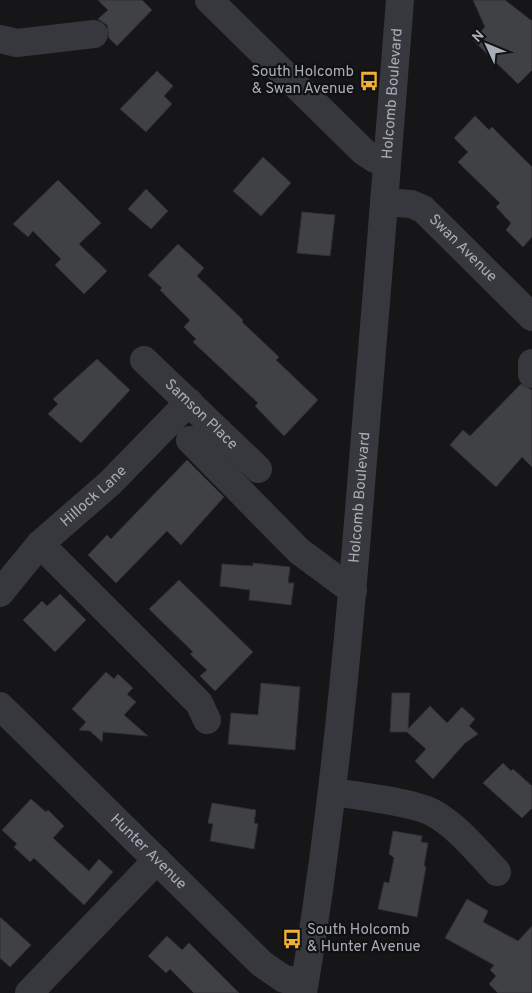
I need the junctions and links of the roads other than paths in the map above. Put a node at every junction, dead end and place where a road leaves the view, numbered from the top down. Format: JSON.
{"nodes":[{"id":1,"x":209,"y":0,"type":"edge"},
{"id":2,"x":400,"y":0,"type":"edge"},
{"id":3,"x":94,"y":34,"type":"dead end"},
{"id":4,"x":0,"y":39,"type":"edge"},
{"id":5,"x":387,"y":162,"type":"junction"},
{"id":6,"x":384,"y":202,"type":"junction"},
{"id":7,"x":532,"y":317,"type":"edge"},
{"id":8,"x":144,"y":360,"type":"dead end"},
{"id":9,"x":532,"y":363,"type":"edge"},
{"id":10,"x":532,"y":374,"type":"edge"},
{"id":11,"x":189,"y":402,"type":"junction"},
{"id":12,"x":190,"y":440,"type":"dead end"},
{"id":13,"x":258,"y":469,"type":"dead end"},
{"id":14,"x":40,"y":544,"type":"junction"},
{"id":15,"x":352,"y":591,"type":"junction"},
{"id":16,"x":0,"y":594,"type":"edge"},
{"id":17,"x":0,"y":706,"type":"edge"},
{"id":18,"x":207,"y":720,"type":"dead end"},
{"id":19,"x":333,"y":792,"type":"junction"},
{"id":20,"x":157,"y":860,"type":"junction"},
{"id":21,"x":497,"y":872,"type":"dead end"},
{"id":22,"x":303,"y":988,"type":"edge"},
{"id":23,"x":29,"y":993,"type":"edge"}],
"edges":[{"from":1,"to":5,"type":"street"},
{"from":2,"to":5,"type":"street","name":"Holcomb Boulevard"},
{"from":3,"to":4,"type":"street"},
{"from":5,"to":6,"type":"street","name":"Holcomb Boulevard"},
{"from":6,"to":7,"type":"street","name":"Swan Avenue"},
{"from":6,"to":15,"type":"street","name":"Holcomb Boulevard"},
{"from":8,"to":11,"type":"street","name":"Samson Place"},
{"from":9,"to":10,"type":"street"},
{"from":11,"to":13,"type":"street","name":"Samson Place"},
{"from":11,"to":14,"type":"street","name":"Hillock Lane"},
{"from":12,"to":15,"type":"street"},
{"from":14,"to":16,"type":"street","name":"Hillock Lane"},
{"from":14,"to":18,"type":"street"},
{"from":15,"to":19,"type":"street","name":"Holcomb Boulevard"},
{"from":17,"to":20,"type":"street","name":"Hunter Avenue"},
{"from":19,"to":21,"type":"street"},
{"from":19,"to":22,"type":"street","name":"Holcomb Boulevard"},
{"from":20,"to":22,"type":"street","name":"Hunter Avenue"},
{"from":20,"to":23,"type":"street"}]}
